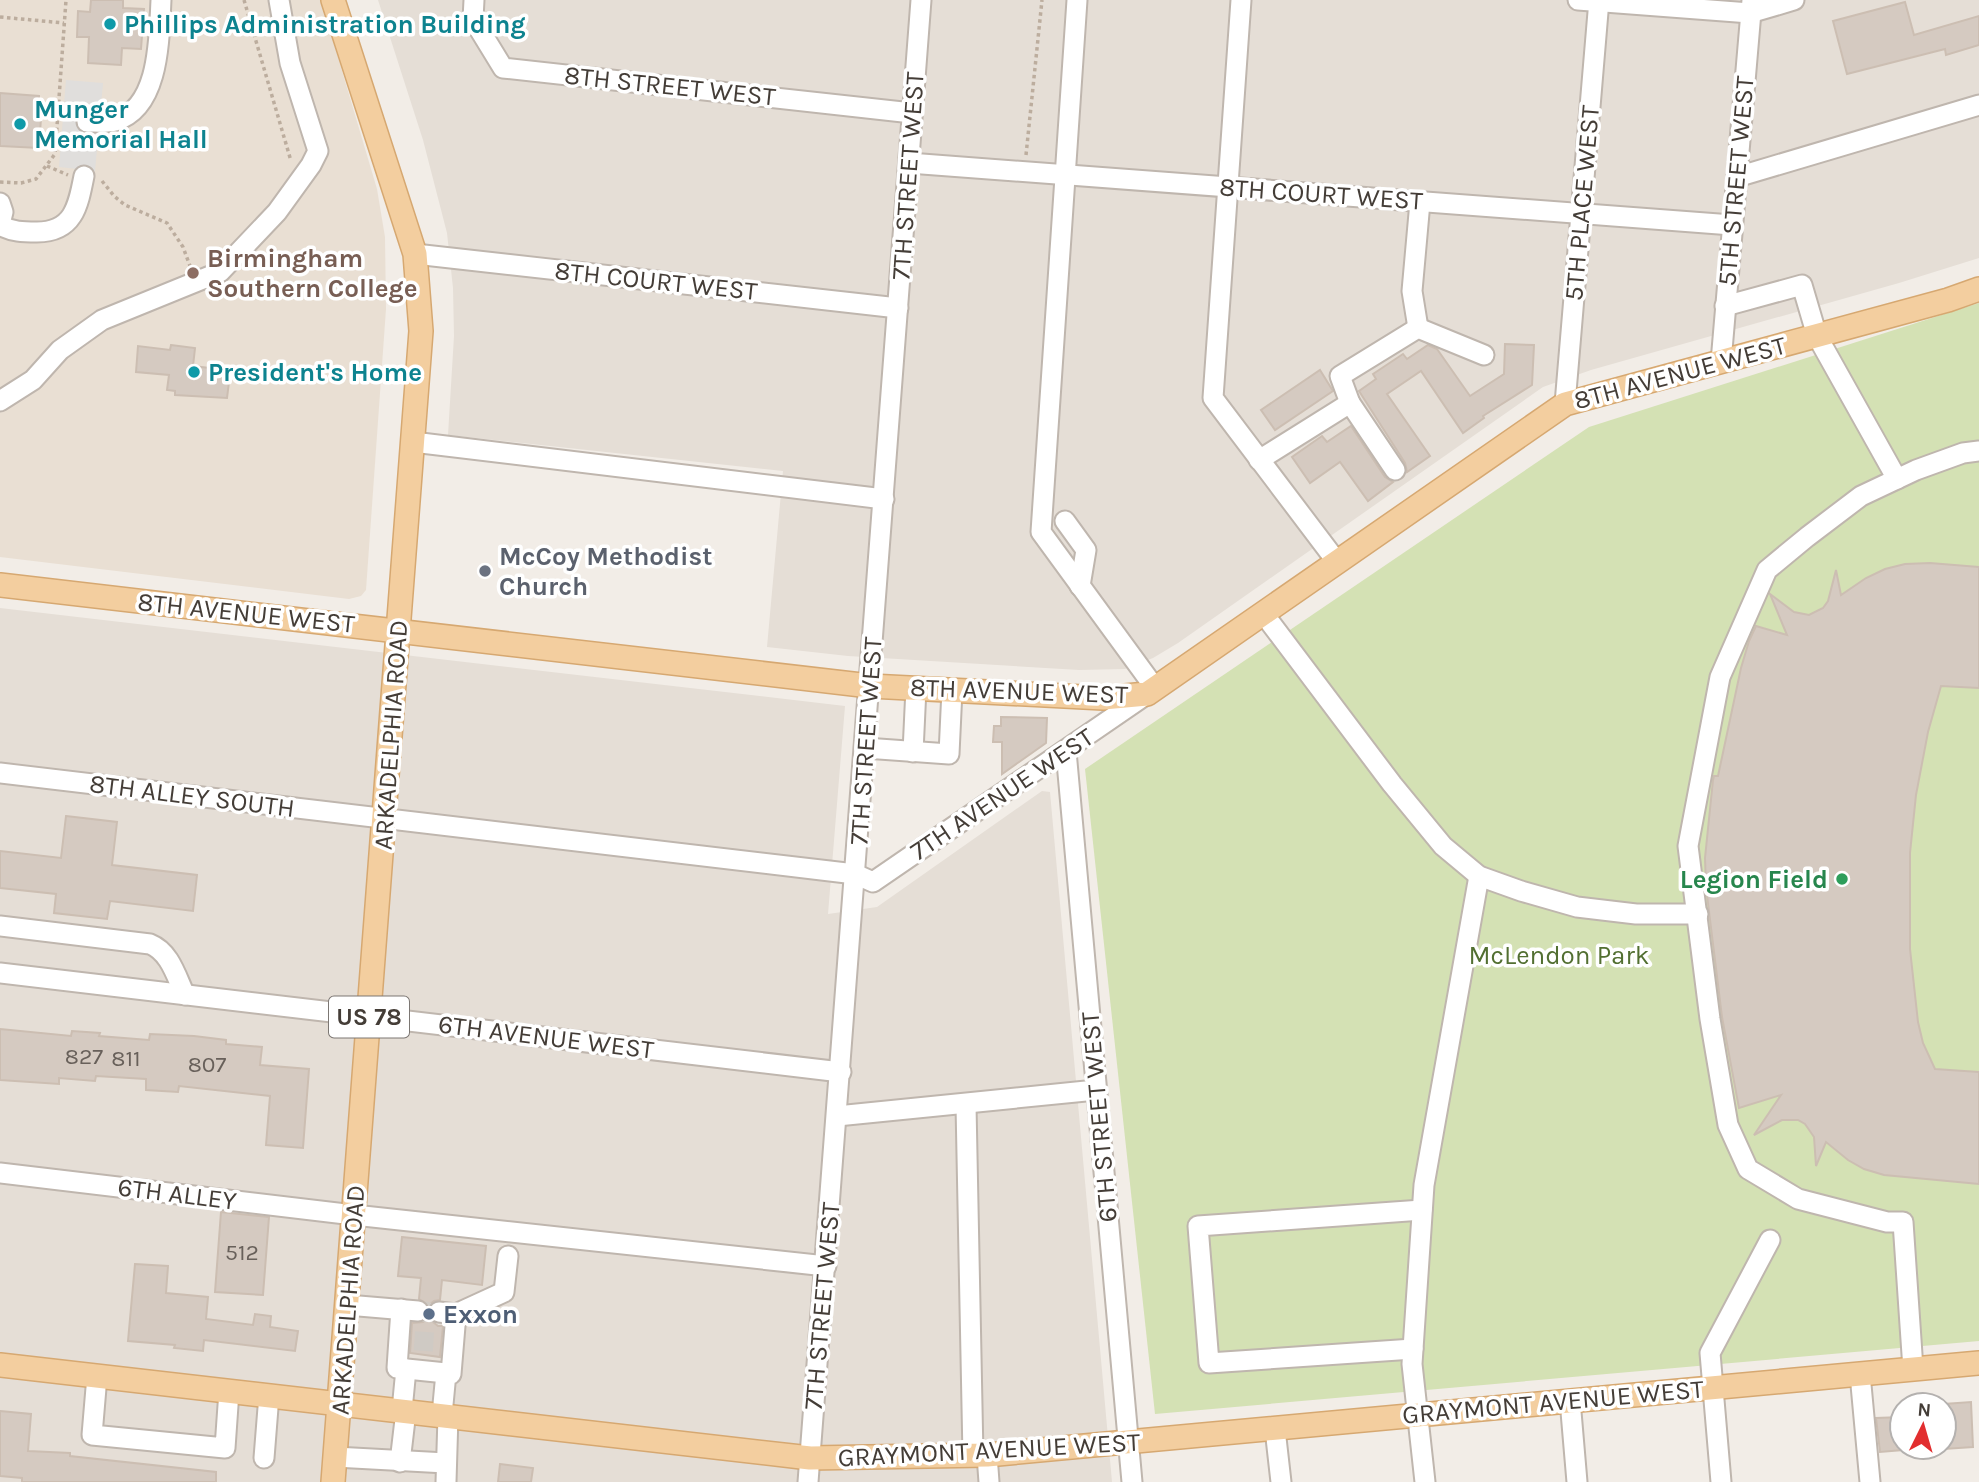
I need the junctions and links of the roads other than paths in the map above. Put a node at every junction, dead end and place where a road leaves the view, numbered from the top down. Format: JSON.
{"nodes":[{"id":1,"x":161,"y":0,"type":"edge"},
{"id":2,"x":279,"y":0,"type":"edge"},
{"id":3,"x":333,"y":0,"type":"edge"},
{"id":4,"x":474,"y":0,"type":"edge"},
{"id":5,"x":921,"y":0,"type":"edge"},
{"id":6,"x":1077,"y":0,"type":"edge"},
{"id":7,"x":1241,"y":0,"type":"edge"},
{"id":8,"x":1578,"y":0,"type":"edge"},
{"id":9,"x":1794,"y":0,"type":"edge"},
{"id":10,"x":1599,"y":1,"type":"edge"},
{"id":11,"x":1751,"y":6,"type":"edge"},
{"id":12,"x":1979,"y":105,"type":"edge"},
{"id":13,"x":912,"y":113,"type":"junction"},
{"id":14,"x":87,"y":122,"type":"dead end"},
{"id":15,"x":909,"y":163,"type":"junction"},
{"id":16,"x":1064,"y":175,"type":"junction"},
{"id":17,"x":84,"y":176,"type":"road end"},
{"id":18,"x":1737,"y":177,"type":"junction"},
{"id":19,"x":1227,"y":187,"type":"junction"},
{"id":20,"x":0,"y":202,"type":"edge"},
{"id":21,"x":1420,"y":202,"type":"junction"},
{"id":22,"x":1581,"y":214,"type":"junction"},
{"id":23,"x":0,"y":225,"type":"edge"},
{"id":24,"x":1732,"y":225,"type":"junction"},
{"id":25,"x":415,"y":254,"type":"junction"},
{"id":26,"x":1979,"y":289,"type":"edge"},
{"id":27,"x":1726,"y":306,"type":"junction"},
{"id":28,"x":898,"y":308,"type":"junction"},
{"id":29,"x":1418,"y":328,"type":"junction"},
{"id":30,"x":1817,"y":336,"type":"junction"},
{"id":31,"x":1484,"y":355,"type":"dead end"},
{"id":32,"x":1721,"y":362,"type":"junction"},
{"id":33,"x":0,"y":401,"type":"edge"},
{"id":34,"x":1350,"y":402,"type":"junction"},
{"id":35,"x":1565,"y":404,"type":"junction"},
{"id":36,"x":413,"y":442,"type":"junction"},
{"id":37,"x":1979,"y":451,"type":"edge"},
{"id":38,"x":1259,"y":460,"type":"junction"},
{"id":39,"x":1395,"y":470,"type":"dead end"},
{"id":40,"x":1897,"y":479,"type":"junction"},
{"id":41,"x":884,"y":499,"type":"junction"},
{"id":42,"x":1065,"y":522,"type":"dead end"},
{"id":43,"x":1337,"y":562,"type":"junction"},
{"id":44,"x":0,"y":585,"type":"edge"},
{"id":45,"x":1080,"y":586,"type":"junction"},
{"id":46,"x":1263,"y":613,"type":"junction"},
{"id":47,"x":399,"y":631,"type":"junction"},
{"id":48,"x":870,"y":686,"type":"junction"},
{"id":49,"x":916,"y":688,"type":"junction"},
{"id":50,"x":952,"y":690,"type":"junction"},
{"id":51,"x":1151,"y":691,"type":"junction"},
{"id":52,"x":865,"y":748,"type":"junction"},
{"id":53,"x":1066,"y":751,"type":"junction"},
{"id":54,"x":913,"y":752,"type":"junction"},
{"id":55,"x":0,"y":772,"type":"edge"},
{"id":56,"x":385,"y":819,"type":"junction"},
{"id":57,"x":855,"y":874,"type":"junction"},
{"id":58,"x":1479,"y":876,"type":"junction"},
{"id":59,"x":1698,"y":914,"type":"junction"},
{"id":60,"x":0,"y":926,"type":"edge"},
{"id":61,"x":0,"y":973,"type":"edge"},
{"id":62,"x":184,"y":995,"type":"junction"},
{"id":63,"x":369,"y":1017,"type":"junction"},
{"id":64,"x":841,"y":1072,"type":"junction"},
{"id":65,"x":1096,"y":1090,"type":"junction"},
{"id":66,"x":966,"y":1105,"type":"junction"},
{"id":67,"x":838,"y":1116,"type":"junction"},
{"id":68,"x":0,"y":1173,"type":"edge"},
{"id":69,"x":1422,"y":1210,"type":"junction"},
{"id":70,"x":354,"y":1215,"type":"junction"},
{"id":71,"x":1770,"y":1240,"type":"dead end"},
{"id":72,"x":508,"y":1256,"type":"dead end"},
{"id":73,"x":826,"y":1265,"type":"junction"},
{"id":74,"x":347,"y":1305,"type":"junction"},
{"id":75,"x":1413,"y":1349,"type":"junction"},
{"id":76,"x":1979,"y":1363,"type":"edge"},
{"id":77,"x":0,"y":1365,"type":"edge"},
{"id":78,"x":417,"y":1365,"type":"junction"},
{"id":79,"x":1913,"y":1369,"type":"junction"},
{"id":80,"x":446,"y":1373,"type":"junction"},
{"id":81,"x":1860,"y":1374,"type":"junction"},
{"id":82,"x":97,"y":1376,"type":"junction"},
{"id":83,"x":1713,"y":1387,"type":"junction"},
{"id":84,"x":229,"y":1391,"type":"junction"},
{"id":85,"x":269,"y":1395,"type":"junction"},
{"id":86,"x":1570,"y":1400,"type":"junction"},
{"id":87,"x":340,"y":1403,"type":"junction"},
{"id":88,"x":404,"y":1410,"type":"junction"},
{"id":89,"x":1419,"y":1414,"type":"junction"},
{"id":90,"x":445,"y":1415,"type":"junction"},
{"id":91,"x":1275,"y":1429,"type":"junction"},
{"id":92,"x":1129,"y":1444,"type":"junction"},
{"id":93,"x":980,"y":1455,"type":"junction"},
{"id":94,"x":335,"y":1457,"type":"junction"},
{"id":95,"x":264,"y":1458,"type":"dead end"},
{"id":96,"x":810,"y":1458,"type":"junction"},
{"id":97,"x":400,"y":1462,"type":"junction"},
{"id":98,"x":446,"y":1472,"type":"edge"},
{"id":99,"x":333,"y":1482,"type":"edge"},
{"id":100,"x":808,"y":1482,"type":"edge"},
{"id":101,"x":989,"y":1482,"type":"edge"},
{"id":102,"x":1132,"y":1482,"type":"edge"},
{"id":103,"x":1281,"y":1482,"type":"edge"},
{"id":104,"x":1426,"y":1482,"type":"edge"},
{"id":105,"x":1577,"y":1482,"type":"edge"},
{"id":106,"x":1721,"y":1482,"type":"edge"},
{"id":107,"x":1870,"y":1482,"type":"edge"}],
"edges":[{"from":1,"to":14,"type":"street"},
{"from":2,"to":33,"type":"street"},
{"from":3,"to":25,"type":"main road","name":"ARKADELPHIA ROAD","number":"US 78"},
{"from":4,"to":13,"type":"street","name":"8TH STREET WEST"},
{"from":5,"to":13,"type":"street","name":"7TH STREET WEST"},
{"from":6,"to":16,"type":"street"},
{"from":7,"to":19,"type":"street"},
{"from":8,"to":10,"type":"street"},
{"from":9,"to":11,"type":"street"},
{"from":10,"to":11,"type":"street"},
{"from":10,"to":22,"type":"street","name":"5TH PLACE WEST"},
{"from":11,"to":18,"type":"street","name":"5TH STREET WEST"},
{"from":12,"to":18,"type":"street"},
{"from":13,"to":15,"type":"street","name":"7TH STREET WEST"},
{"from":15,"to":16,"type":"street","name":"8TH COURT WEST"},
{"from":15,"to":28,"type":"street","name":"7TH STREET WEST"},
{"from":16,"to":19,"type":"street","name":"8TH COURT WEST"},
{"from":16,"to":45,"type":"street"},
{"from":17,"to":23,"type":"street"},
{"from":18,"to":24,"type":"street","name":"5TH STREET WEST"},
{"from":19,"to":21,"type":"street","name":"8TH COURT WEST"},
{"from":19,"to":38,"type":"street"},
{"from":20,"to":23,"type":"street"},
{"from":21,"to":22,"type":"street","name":"8TH COURT WEST"},
{"from":21,"to":29,"type":"street"},
{"from":22,"to":24,"type":"street","name":"8TH COURT WEST"},
{"from":22,"to":35,"type":"street","name":"5TH PLACE WEST"},
{"from":24,"to":27,"type":"street","name":"5TH STREET WEST"},
{"from":25,"to":28,"type":"street","name":"8TH COURT WEST"},
{"from":25,"to":36,"type":"main road","name":"ARKADELPHIA ROAD","number":"US 78"},
{"from":26,"to":30,"type":"main road","name":"8TH AVENUE WEST"},
{"from":27,"to":30,"type":"street"},
{"from":27,"to":32,"type":"street","name":"5TH STREET WEST"},
{"from":28,"to":41,"type":"street","name":"7TH STREET WEST"},
{"from":29,"to":31,"type":"street"},
{"from":29,"to":34,"type":"street"},
{"from":30,"to":32,"type":"main road","name":"8TH AVENUE WEST"},
{"from":30,"to":40,"type":"street"},
{"from":32,"to":35,"type":"main road","name":"8TH AVENUE WEST"},
{"from":34,"to":38,"type":"street"},
{"from":34,"to":39,"type":"street"},
{"from":35,"to":43,"type":"main road","name":"8TH AVENUE WEST"},
{"from":36,"to":41,"type":"street"},
{"from":36,"to":47,"type":"main road","name":"ARKADELPHIA ROAD","number":"US 78"},
{"from":37,"to":40,"type":"street"},
{"from":38,"to":43,"type":"street"},
{"from":40,"to":59,"type":"street"},
{"from":41,"to":48,"type":"street","name":"7TH STREET WEST"},
{"from":42,"to":45,"type":"street"},
{"from":43,"to":46,"type":"main road","name":"8TH AVENUE WEST"},
{"from":44,"to":47,"type":"main road","name":"8TH AVENUE WEST"},
{"from":45,"to":51,"type":"street"},
{"from":46,"to":51,"type":"main road","name":"8TH AVENUE WEST"},
{"from":46,"to":58,"type":"street"},
{"from":47,"to":48,"type":"main road","name":"8TH AVENUE WEST"},
{"from":47,"to":56,"type":"main road","name":"ARKADELPHIA ROAD","number":"US 78"},
{"from":48,"to":49,"type":"main road","name":"8TH AVENUE WEST"},
{"from":48,"to":52,"type":"street","name":"7TH STREET WEST"},
{"from":49,"to":50,"type":"main road","name":"8TH AVENUE WEST"},
{"from":49,"to":54,"type":"street"},
{"from":50,"to":51,"type":"main road","name":"8TH AVENUE WEST"},
{"from":50,"to":54,"type":"street"},
{"from":51,"to":53,"type":"street","name":"7TH AVENUE WEST"},
{"from":52,"to":54,"type":"street"},
{"from":52,"to":57,"type":"street","name":"7TH STREET WEST"},
{"from":53,"to":57,"type":"street","name":"7TH AVENUE WEST"},
{"from":53,"to":65,"type":"street","name":"6TH STREET WEST"},
{"from":55,"to":56,"type":"street","name":"8TH ALLEY SOUTH"},
{"from":56,"to":57,"type":"street","name":"8TH ALLEY SOUTH"},
{"from":56,"to":63,"type":"main road","name":"ARKADELPHIA ROAD","number":"US 78"},
{"from":57,"to":64,"type":"street","name":"7TH STREET WEST"},
{"from":58,"to":59,"type":"street"},
{"from":58,"to":69,"type":"street"},
{"from":59,"to":79,"type":"street"},
{"from":60,"to":62,"type":"street"},
{"from":61,"to":62,"type":"street","name":"6TH AVENUE WEST"},
{"from":62,"to":63,"type":"street","name":"6TH AVENUE WEST"},
{"from":63,"to":64,"type":"street","name":"6TH AVENUE WEST"},
{"from":63,"to":70,"type":"main road","name":"ARKADELPHIA ROAD","number":"US 78"},
{"from":64,"to":67,"type":"street","name":"7TH STREET WEST"},
{"from":65,"to":66,"type":"street"},
{"from":65,"to":92,"type":"street","name":"6TH STREET WEST"},
{"from":66,"to":67,"type":"street"},
{"from":66,"to":93,"type":"street"},
{"from":67,"to":73,"type":"street","name":"7TH STREET WEST"},
{"from":68,"to":70,"type":"street","name":"6TH ALLEY"},
{"from":69,"to":75,"type":"street"},
{"from":69,"to":75,"type":"street"},
{"from":70,"to":73,"type":"street","name":"6TH ALLEY"},
{"from":70,"to":74,"type":"main road","name":"ARKADELPHIA ROAD","number":"US 78"},
{"from":71,"to":83,"type":"street"},
{"from":72,"to":80,"type":"street"},
{"from":73,"to":96,"type":"street","name":"7TH STREET WEST"},
{"from":74,"to":78,"type":"street"},
{"from":74,"to":87,"type":"main road","name":"ARKADELPHIA ROAD","number":"US 78"},
{"from":75,"to":89,"type":"street"},
{"from":76,"to":79,"type":"main road","name":"GRAYMONT AVENUE WEST"},
{"from":77,"to":82,"type":"main road","name":"GRAYMONT AVENUE WEST"},
{"from":78,"to":80,"type":"street"},
{"from":78,"to":88,"type":"street"},
{"from":79,"to":81,"type":"main road","name":"GRAYMONT AVENUE WEST"},
{"from":80,"to":90,"type":"street"},
{"from":81,"to":83,"type":"main road","name":"GRAYMONT AVENUE WEST"},
{"from":81,"to":107,"type":"street"},
{"from":82,"to":84,"type":"main road","name":"GRAYMONT AVENUE WEST"},
{"from":82,"to":84,"type":"street"},
{"from":83,"to":86,"type":"main road","name":"GRAYMONT AVENUE WEST"},
{"from":83,"to":106,"type":"street"},
{"from":84,"to":85,"type":"main road","name":"GRAYMONT AVENUE WEST"},
{"from":85,"to":87,"type":"main road","name":"GRAYMONT AVENUE WEST"},
{"from":85,"to":95,"type":"street"},
{"from":86,"to":89,"type":"main road","name":"GRAYMONT AVENUE WEST"},
{"from":86,"to":105,"type":"street"},
{"from":87,"to":88,"type":"main road","name":"GRAYMONT AVENUE WEST"},
{"from":87,"to":94,"type":"main road","name":"ARKADELPHIA ROAD","number":"US 78"},
{"from":88,"to":90,"type":"main road","name":"GRAYMONT AVENUE WEST"},
{"from":88,"to":97,"type":"street"},
{"from":89,"to":91,"type":"main road","name":"GRAYMONT AVENUE WEST"},
{"from":89,"to":104,"type":"street"},
{"from":90,"to":96,"type":"main road","name":"GRAYMONT AVENUE WEST"},
{"from":90,"to":98,"type":"street"},
{"from":91,"to":92,"type":"main road","name":"GRAYMONT AVENUE WEST"},
{"from":91,"to":103,"type":"street"},
{"from":92,"to":93,"type":"main road","name":"GRAYMONT AVENUE WEST"},
{"from":92,"to":102,"type":"street","name":"6TH STREET WEST"},
{"from":93,"to":96,"type":"main road","name":"GRAYMONT AVENUE WEST"},
{"from":93,"to":101,"type":"street"},
{"from":94,"to":97,"type":"street"},
{"from":94,"to":99,"type":"main road","name":"ARKADELPHIA ROAD","number":"US 78"},
{"from":96,"to":100,"type":"street","name":"7TH STREET WEST"},
{"from":97,"to":98,"type":"street"}]}
